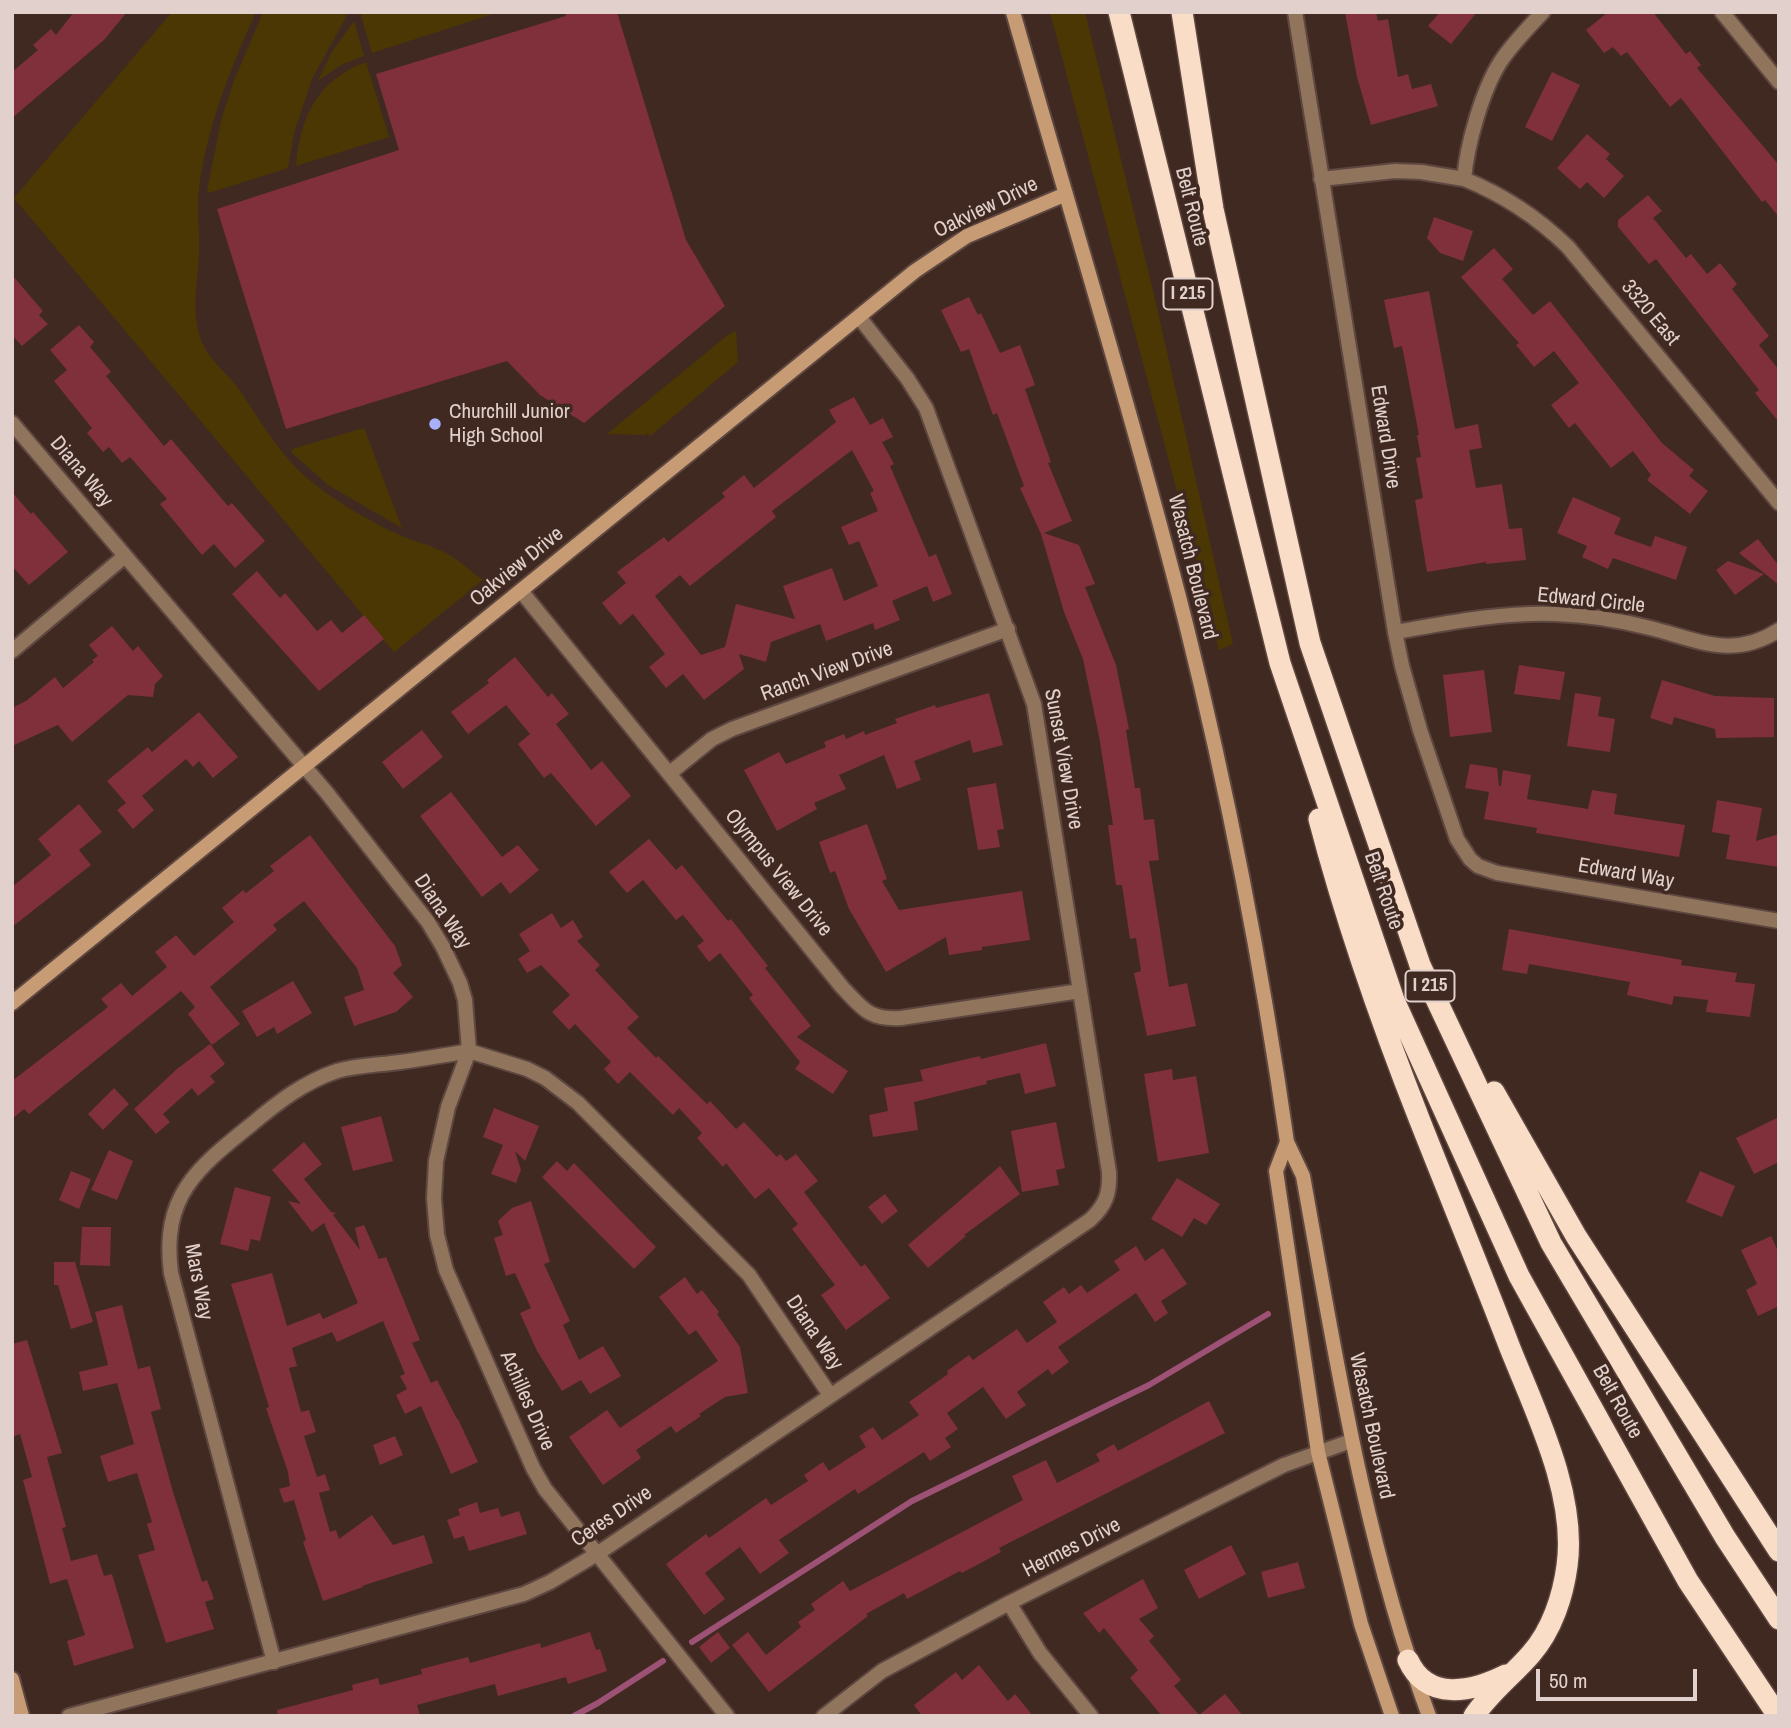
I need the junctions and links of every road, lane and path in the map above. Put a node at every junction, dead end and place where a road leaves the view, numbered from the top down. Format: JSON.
{"nodes":[{"id":1,"x":1013,"y":12,"type":"edge"},
{"id":2,"x":1119,"y":12,"type":"edge"},
{"id":3,"x":1182,"y":12,"type":"edge"},
{"id":4,"x":1294,"y":12,"type":"edge"},
{"id":5,"x":1543,"y":12,"type":"edge"},
{"id":6,"x":1722,"y":12,"type":"edge"},
{"id":7,"x":1779,"y":82,"type":"edge"},
{"id":8,"x":1321,"y":179,"type":"junction"},
{"id":9,"x":1464,"y":179,"type":"junction"},
{"id":10,"x":1066,"y":194,"type":"junction"},
{"id":11,"x":859,"y":317,"type":"junction"},
{"id":12,"x":12,"y":424,"type":"edge"},
{"id":13,"x":1779,"y":503,"type":"edge"},
{"id":14,"x":125,"y":556,"type":"junction"},
{"id":15,"x":521,"y":591,"type":"junction"},
{"id":16,"x":1008,"y":629,"type":"junction"},
{"id":17,"x":1779,"y":630,"type":"edge"},
{"id":18,"x":1395,"y":632,"type":"junction"},
{"id":19,"x":12,"y":651,"type":"edge"},
{"id":20,"x":1280,"y":663,"type":"junction"},
{"id":21,"x":304,"y":766,"type":"junction"},
{"id":22,"x":670,"y":773,"type":"junction"},
{"id":23,"x":1470,"y":859,"type":"joint"},
{"id":24,"x":1779,"y":921,"type":"edge"},
{"id":25,"x":1420,"y":965,"type":"junction"},
{"id":26,"x":1080,"y":990,"type":"junction"},
{"id":27,"x":12,"y":1003,"type":"edge"},
{"id":28,"x":469,"y":1051,"type":"junction"},
{"id":29,"x":1287,"y":1142,"type":"junction"},
{"id":30,"x":1106,"y":1202,"type":"joint"},
{"id":31,"x":830,"y":1395,"type":"junction"},
{"id":32,"x":1351,"y":1441,"type":"junction"},
{"id":33,"x":1318,"y":1452,"type":"junction"},
{"id":34,"x":1779,"y":1551,"type":"edge"},
{"id":35,"x":597,"y":1554,"type":"junction"},
{"id":36,"x":1009,"y":1603,"type":"junction"},
{"id":37,"x":1779,"y":1619,"type":"edge"},
{"id":38,"x":1408,"y":1660,"type":"junction"},
{"id":39,"x":274,"y":1662,"type":"junction"},
{"id":40,"x":1522,"y":1664,"type":"junction"},
{"id":41,"x":12,"y":1679,"type":"edge"},
{"id":42,"x":22,"y":1716,"type":"edge"},
{"id":43,"x":69,"y":1716,"type":"edge"},
{"id":44,"x":727,"y":1716,"type":"edge"},
{"id":45,"x":824,"y":1716,"type":"edge"},
{"id":46,"x":1091,"y":1716,"type":"edge"},
{"id":47,"x":1392,"y":1716,"type":"edge"},
{"id":48,"x":1429,"y":1716,"type":"edge"},
{"id":49,"x":1474,"y":1716,"type":"edge"},
{"id":50,"x":1778,"y":1716,"type":"edge"}],
"edges":[{"from":1,"to":10,"type":"main road","name":"Wasatch Boulevard"},
{"from":2,"to":20,"type":"highway","name":"Belt Route","number":"I 215"},
{"from":3,"to":25,"type":"highway","name":"Belt Route","number":"I 215"},
{"from":4,"to":8,"type":"street","name":"Edward Drive"},
{"from":5,"to":9,"type":"street"},
{"from":6,"to":7,"type":"street"},
{"from":8,"to":9,"type":"street","name":"3320 East"},
{"from":8,"to":18,"type":"street","name":"Edward Drive"},
{"from":9,"to":13,"type":"street","name":"3320 East"},
{"from":10,"to":11,"type":"main road","name":"Oakview Drive"},
{"from":10,"to":29,"type":"main road","name":"Wasatch Boulevard"},
{"from":11,"to":15,"type":"main road","name":"Oakview Drive"},
{"from":11,"to":16,"type":"street","name":"Sunset View Drive"},
{"from":12,"to":14,"type":"street","name":"Diana Way"},
{"from":14,"to":19,"type":"street"},
{"from":14,"to":21,"type":"street","name":"Diana Way"},
{"from":15,"to":21,"type":"main road","name":"Oakview Drive"},
{"from":15,"to":22,"type":"street","name":"Olympus View Drive"},
{"from":16,"to":22,"type":"street","name":"Ranch View Drive"},
{"from":16,"to":26,"type":"street","name":"Sunset View Drive"},
{"from":17,"to":18,"type":"street","name":"Edward Circle"},
{"from":18,"to":23,"type":"street","name":"Edward Drive"},
{"from":20,"to":40,"type":"highway"},
{"from":20,"to":50,"type":"highway","name":"Belt Route","number":"I 215"},
{"from":21,"to":27,"type":"main road","name":"Oakview Drive"},
{"from":21,"to":28,"type":"street","name":"Diana Way"},
{"from":22,"to":26,"type":"street","name":"Olympus View Drive"},
{"from":23,"to":24,"type":"street","name":"Edward Way"},
{"from":25,"to":34,"type":"highway"},
{"from":25,"to":37,"type":"highway","name":"Belt Route","number":"I 215"},
{"from":26,"to":30,"type":"street","name":"Sunset View Drive"},
{"from":28,"to":31,"type":"street","name":"Diana Way"},
{"from":28,"to":35,"type":"street","name":"Achilles Drive"},
{"from":28,"to":39,"type":"street","name":"Mars Way"},
{"from":29,"to":32,"type":"main road","name":"Wasatch Boulevard"},
{"from":29,"to":33,"type":"main road","name":"Wasatch Boulevard"},
{"from":30,"to":31,"type":"street","name":"Ceres Drive"},
{"from":31,"to":35,"type":"street","name":"Ceres Drive"},
{"from":32,"to":33,"type":"street","name":"Hermes Drive"},
{"from":32,"to":38,"type":"main road","name":"Wasatch Boulevard"},
{"from":33,"to":36,"type":"street","name":"Hermes Drive"},
{"from":33,"to":47,"type":"main road","name":"Wasatch Boulevard"},
{"from":35,"to":39,"type":"street","name":"Ceres Drive"},
{"from":35,"to":44,"type":"street","name":"Achilles Drive"},
{"from":36,"to":45,"type":"street","name":"Hermes Drive"},
{"from":36,"to":46,"type":"street"},
{"from":38,"to":40,"type":"highway"},
{"from":38,"to":48,"type":"main road","name":"Wasatch Boulevard"},
{"from":39,"to":43,"type":"street","name":"Ceres Drive"},
{"from":40,"to":49,"type":"highway"},
{"from":41,"to":42,"type":"main road"}]}
